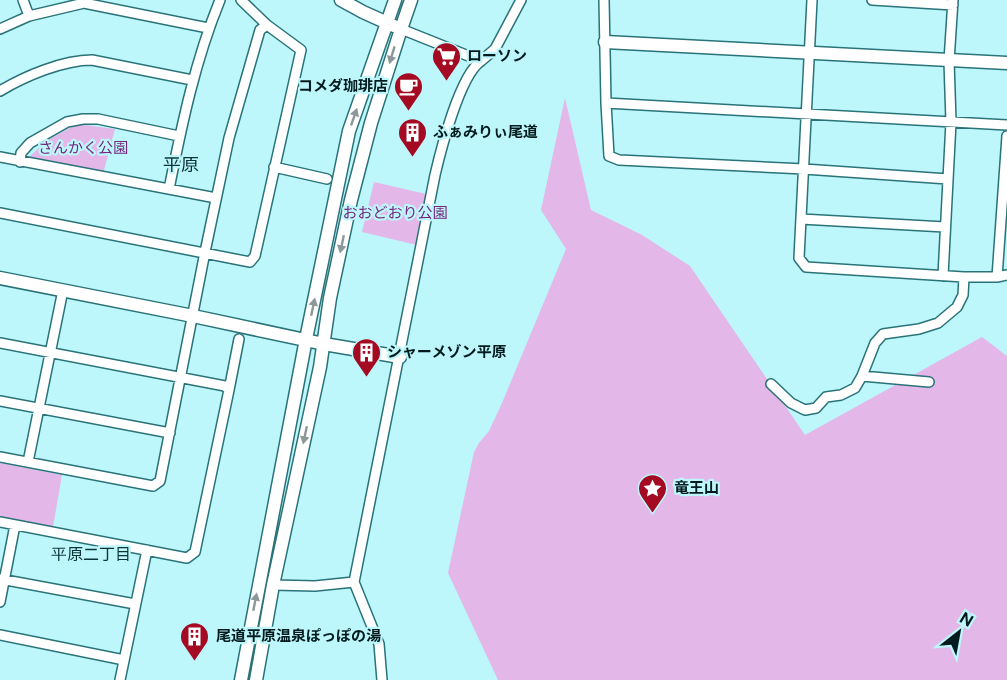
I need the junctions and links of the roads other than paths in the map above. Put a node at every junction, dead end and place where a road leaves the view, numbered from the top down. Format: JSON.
{"nodes":[{"id":1,"x":23,"y":0,"type":"edge"},
{"id":2,"x":219,"y":0,"type":"edge"},
{"id":3,"x":241,"y":0,"type":"edge"},
{"id":4,"x":341,"y":0,"type":"edge"},
{"id":5,"x":395,"y":0,"type":"edge"},
{"id":6,"x":411,"y":0,"type":"edge"},
{"id":7,"x":521,"y":0,"type":"edge"},
{"id":8,"x":604,"y":0,"type":"edge"},
{"id":9,"x":812,"y":0,"type":"edge"},
{"id":10,"x":872,"y":0,"type":"edge"},
{"id":11,"x":953,"y":3,"type":"edge"},
{"id":12,"x":29,"y":16,"type":"junction"},
{"id":13,"x":386,"y":22,"type":"junction"},
{"id":14,"x":267,"y":26,"type":"junction"},
{"id":15,"x":208,"y":27,"type":"junction"},
{"id":16,"x":0,"y":29,"type":"edge"},
{"id":17,"x":400,"y":30,"type":"junction"},
{"id":18,"x":605,"y":42,"type":"junction"},
{"id":19,"x":809,"y":53,"type":"junction"},
{"id":20,"x":482,"y":61,"type":"junction"},
{"id":21,"x":949,"y":61,"type":"junction"},
{"id":22,"x":1007,"y":63,"type":"edge"},
{"id":23,"x":192,"y":80,"type":"junction"},
{"id":24,"x":0,"y":91,"type":"edge"},
{"id":25,"x":606,"y":103,"type":"junction"},
{"id":26,"x":806,"y":114,"type":"junction"},
{"id":27,"x":951,"y":122,"type":"junction"},
{"id":28,"x":1007,"y":126,"type":"edge"},
{"id":29,"x":179,"y":136,"type":"junction"},
{"id":30,"x":1007,"y":136,"type":"edge"},
{"id":31,"x":0,"y":157,"type":"edge"},
{"id":32,"x":20,"y":162,"type":"junction"},
{"id":33,"x":1006,"y":165,"type":"edge"},
{"id":34,"x":274,"y":167,"type":"junction"},
{"id":35,"x":804,"y":169,"type":"junction"},
{"id":36,"x":327,"y":179,"type":"dead end"},
{"id":37,"x":948,"y":179,"type":"junction"},
{"id":38,"x":169,"y":189,"type":"junction"},
{"id":39,"x":216,"y":198,"type":"junction"},
{"id":40,"x":0,"y":213,"type":"edge"},
{"id":41,"x":801,"y":219,"type":"junction"},
{"id":42,"x":1004,"y":226,"type":"edge"},
{"id":43,"x":945,"y":227,"type":"junction"},
{"id":44,"x":205,"y":252,"type":"junction"},
{"id":45,"x":943,"y":276,"type":"junction"},
{"id":46,"x":1002,"y":276,"type":"edge"},
{"id":47,"x":964,"y":277,"type":"junction"},
{"id":48,"x":0,"y":278,"type":"edge"},
{"id":49,"x":63,"y":290,"type":"junction"},
{"id":50,"x":193,"y":316,"type":"junction"},
{"id":51,"x":239,"y":339,"type":"dead end"},
{"id":52,"x":306,"y":339,"type":"junction"},
{"id":53,"x":0,"y":343,"type":"edge"},
{"id":54,"x":324,"y":344,"type":"junction"},
{"id":55,"x":50,"y":353,"type":"junction"},
{"id":56,"x":400,"y":357,"type":"junction"},
{"id":57,"x":862,"y":376,"type":"junction"},
{"id":58,"x":181,"y":377,"type":"junction"},
{"id":59,"x":929,"y":382,"type":"dead end"},
{"id":60,"x":771,"y":384,"type":"dead end"},
{"id":61,"x":229,"y":390,"type":"junction"},
{"id":62,"x":0,"y":400,"type":"edge"},
{"id":63,"x":38,"y":408,"type":"junction"},
{"id":64,"x":170,"y":434,"type":"junction"},
{"id":65,"x":0,"y":457,"type":"edge"},
{"id":66,"x":28,"y":462,"type":"junction"},
{"id":67,"x":0,"y":522,"type":"edge"},
{"id":68,"x":15,"y":525,"type":"junction"},
{"id":69,"x":147,"y":550,"type":"junction"},
{"id":70,"x":2,"y":579,"type":"edge"},
{"id":71,"x":354,"y":582,"type":"junction"},
{"id":72,"x":273,"y":585,"type":"junction"},
{"id":73,"x":0,"y":602,"type":"edge"},
{"id":74,"x":135,"y":604,"type":"junction"},
{"id":75,"x":0,"y":635,"type":"edge"},
{"id":76,"x":247,"y":646,"type":"junction"},
{"id":77,"x":261,"y":649,"type":"junction"},
{"id":78,"x":124,"y":660,"type":"junction"},
{"id":79,"x":120,"y":680,"type":"edge"},
{"id":80,"x":241,"y":680,"type":"edge"},
{"id":81,"x":256,"y":680,"type":"edge"},
{"id":82,"x":382,"y":680,"type":"edge"}],
"edges":[{"from":1,"to":12,"type":"street"},
{"from":2,"to":15,"type":"street"},
{"from":3,"to":14,"type":"street"},
{"from":4,"to":13,"type":"street"},
{"from":5,"to":13,"type":"street"},
{"from":6,"to":17,"type":"street"},
{"from":7,"to":20,"type":"street"},
{"from":8,"to":18,"type":"street"},
{"from":9,"to":19,"type":"street"},
{"from":10,"to":11,"type":"street"},
{"from":11,"to":21,"type":"street"},
{"from":12,"to":15,"type":"street"},
{"from":12,"to":16,"type":"street"},
{"from":13,"to":17,"type":"street"},
{"from":52,"to":13,"type":"street","one_way":true},
{"from":14,"to":34,"type":"street"},
{"from":14,"to":39,"type":"street"},
{"from":15,"to":23,"type":"street"},
{"from":17,"to":20,"type":"street"},
{"from":17,"to":54,"type":"street","one_way":true},
{"from":18,"to":19,"type":"street"},
{"from":18,"to":25,"type":"street"},
{"from":19,"to":21,"type":"street"},
{"from":19,"to":26,"type":"street"},
{"from":20,"to":56,"type":"street"},
{"from":21,"to":22,"type":"street"},
{"from":21,"to":27,"type":"street"},
{"from":23,"to":24,"type":"street"},
{"from":23,"to":29,"type":"street"},
{"from":25,"to":26,"type":"street"},
{"from":25,"to":35,"type":"street"},
{"from":26,"to":27,"type":"street"},
{"from":26,"to":35,"type":"street"},
{"from":27,"to":28,"type":"street"},
{"from":27,"to":37,"type":"street"},
{"from":29,"to":32,"type":"street"},
{"from":29,"to":38,"type":"street"},
{"from":30,"to":33,"type":"street"},
{"from":31,"to":32,"type":"street"},
{"from":32,"to":38,"type":"street"},
{"from":33,"to":42,"type":"street"},
{"from":34,"to":36,"type":"street"},
{"from":34,"to":44,"type":"street"},
{"from":35,"to":37,"type":"street"},
{"from":35,"to":41,"type":"street"},
{"from":37,"to":43,"type":"street"},
{"from":38,"to":39,"type":"street"},
{"from":39,"to":44,"type":"street"},
{"from":40,"to":44,"type":"street"},
{"from":41,"to":43,"type":"street"},
{"from":41,"to":45,"type":"street"},
{"from":42,"to":46,"type":"street"},
{"from":43,"to":45,"type":"street"},
{"from":44,"to":50,"type":"street"},
{"from":45,"to":47,"type":"street"},
{"from":46,"to":47,"type":"street"},
{"from":47,"to":57,"type":"street"},
{"from":48,"to":49,"type":"street"},
{"from":49,"to":50,"type":"street"},
{"from":49,"to":55,"type":"street"},
{"from":50,"to":52,"type":"street"},
{"from":50,"to":58,"type":"street"},
{"from":51,"to":61,"type":"street"},
{"from":52,"to":54,"type":"street"},
{"from":76,"to":52,"type":"street","one_way":true},
{"from":53,"to":55,"type":"street"},
{"from":54,"to":56,"type":"street"},
{"from":54,"to":72,"type":"street","one_way":true},
{"from":55,"to":58,"type":"street"},
{"from":55,"to":63,"type":"street"},
{"from":56,"to":71,"type":"street"},
{"from":57,"to":59,"type":"street"},
{"from":57,"to":60,"type":"street"},
{"from":58,"to":61,"type":"street"},
{"from":58,"to":64,"type":"street"},
{"from":61,"to":69,"type":"street"},
{"from":62,"to":63,"type":"street"},
{"from":63,"to":64,"type":"street"},
{"from":63,"to":66,"type":"street"},
{"from":64,"to":66,"type":"street"},
{"from":65,"to":66,"type":"street"},
{"from":67,"to":68,"type":"street"},
{"from":68,"to":69,"type":"street"},
{"from":68,"to":70,"type":"street"},
{"from":69,"to":74,"type":"street"},
{"from":70,"to":73,"type":"street"},
{"from":70,"to":74,"type":"street"},
{"from":71,"to":72,"type":"street"},
{"from":71,"to":82,"type":"street"},
{"from":72,"to":77,"type":"street"},
{"from":74,"to":78,"type":"street"},
{"from":75,"to":78,"type":"street"},
{"from":76,"to":77,"type":"street"},
{"from":76,"to":80,"type":"street"},
{"from":77,"to":81,"type":"street"},
{"from":78,"to":79,"type":"street"}]}
